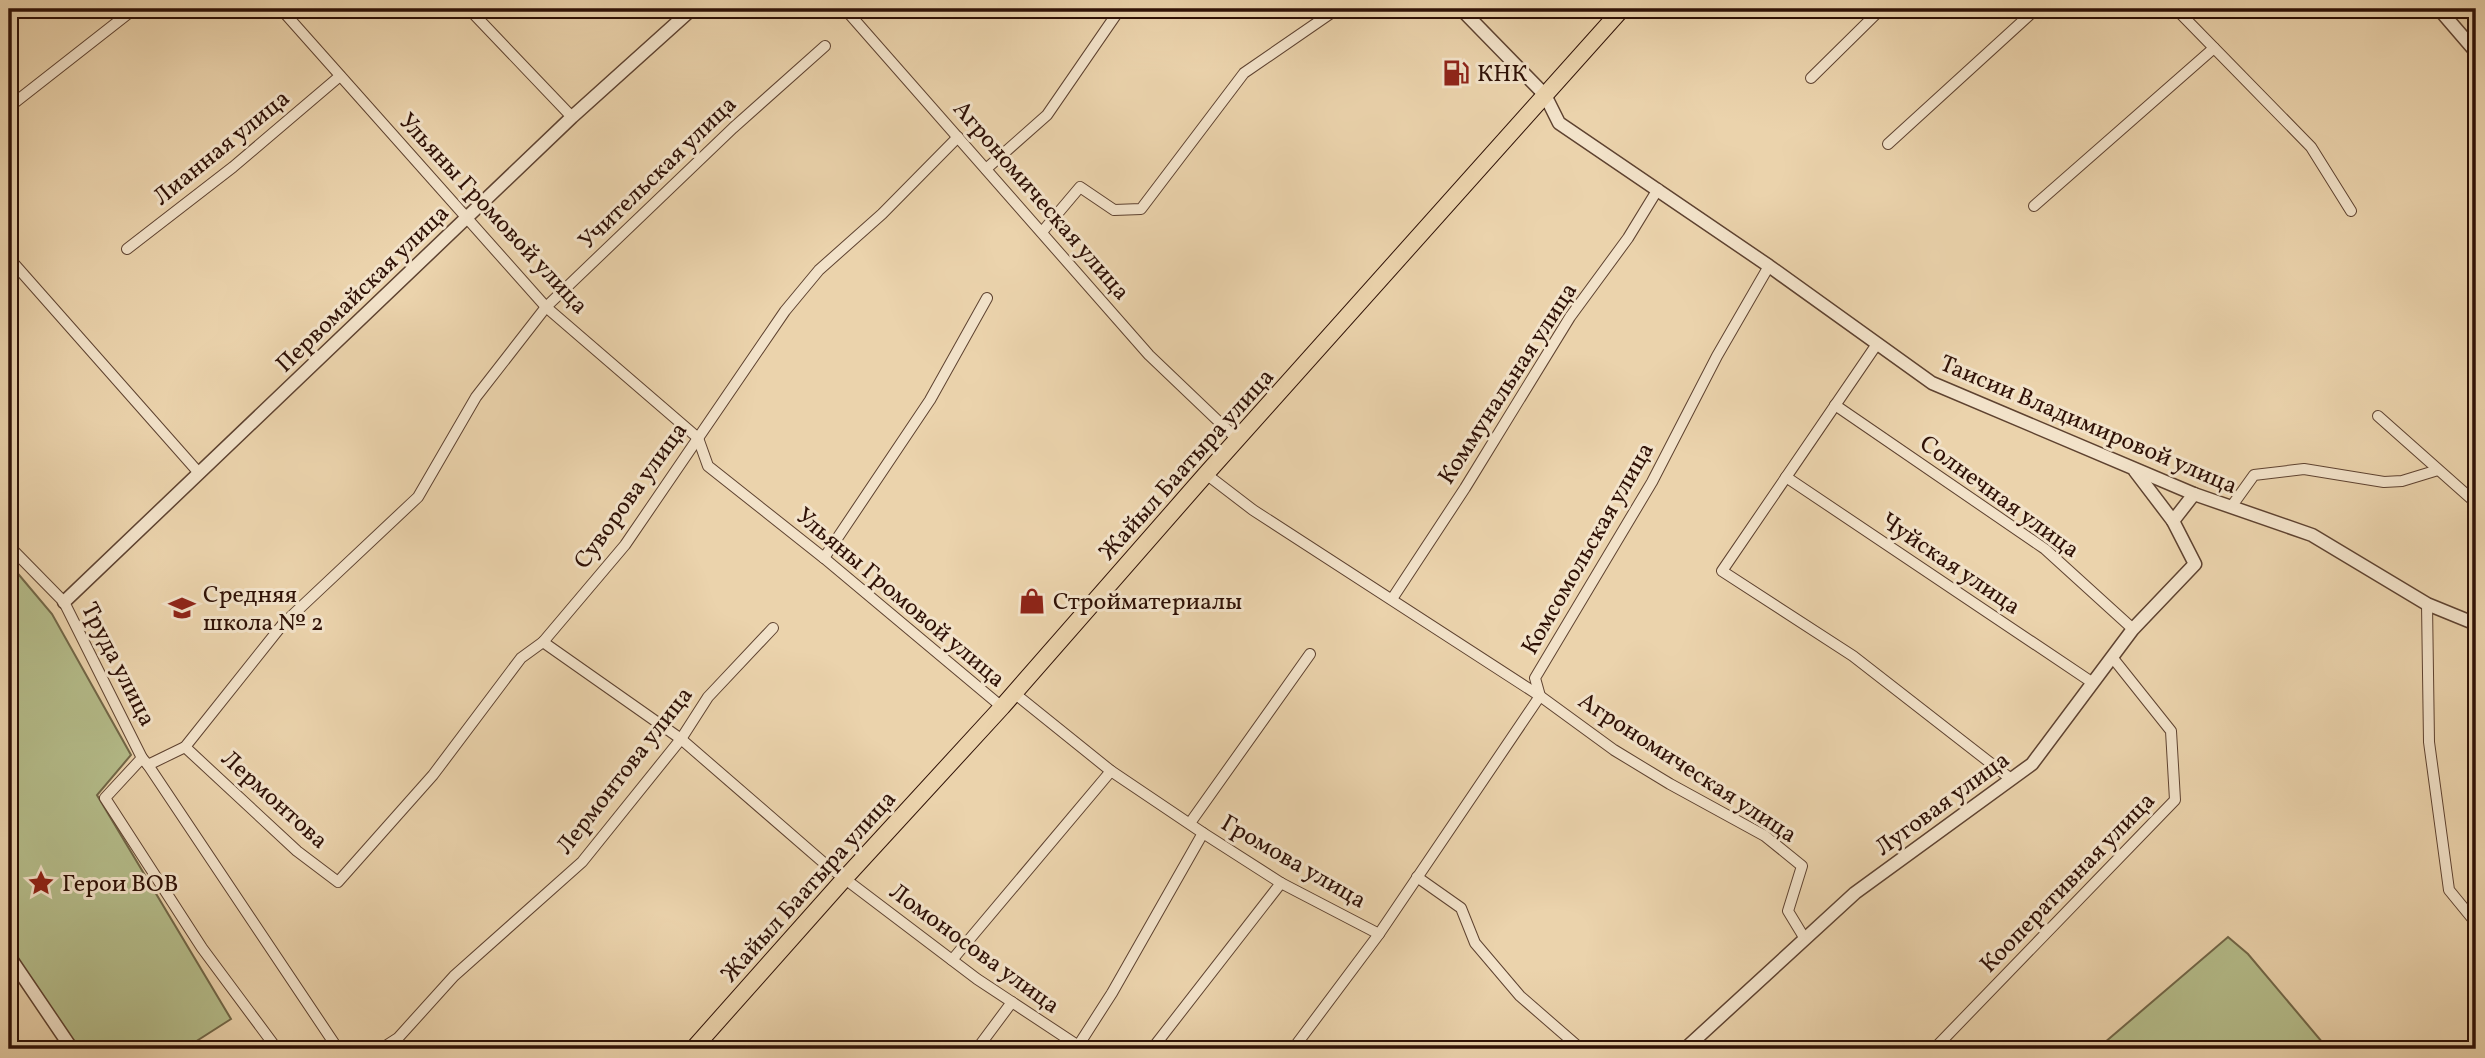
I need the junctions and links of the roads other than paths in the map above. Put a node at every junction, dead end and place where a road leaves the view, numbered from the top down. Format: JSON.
{"nodes":[{"id":1,"x":134,"y":9,"type":"edge"},
{"id":2,"x":281,"y":9,"type":"edge"},
{"id":3,"x":469,"y":9,"type":"edge"},
{"id":4,"x":692,"y":9,"type":"edge"},
{"id":5,"x":845,"y":9,"type":"edge"},
{"id":6,"x":1120,"y":9,"type":"edge"},
{"id":7,"x":1337,"y":9,"type":"edge"},
{"id":8,"x":1461,"y":9,"type":"edge"},
{"id":9,"x":1622,"y":9,"type":"edge"},
{"id":10,"x":1881,"y":9,"type":"edge"},
{"id":11,"x":2036,"y":9,"type":"edge"},
{"id":12,"x":2176,"y":9,"type":"edge"},
{"id":13,"x":2439,"y":9,"type":"edge"},
{"id":14,"x":825,"y":46,"type":"dead end"},
{"id":15,"x":2214,"y":48,"type":"junction"},
{"id":16,"x":2476,"y":52,"type":"edge"},
{"id":17,"x":340,"y":76,"type":"junction"},
{"id":18,"x":1811,"y":78,"type":"dead end"},
{"id":19,"x":1545,"y":96,"type":"junction"},
{"id":20,"x":9,"y":107,"type":"edge"},
{"id":21,"x":572,"y":117,"type":"junction"},
{"id":22,"x":958,"y":137,"type":"junction"},
{"id":23,"x":1888,"y":144,"type":"dead end"},
{"id":24,"x":986,"y":169,"type":"junction"},
{"id":25,"x":1658,"y":189,"type":"junction"},
{"id":26,"x":2034,"y":206,"type":"dead end"},
{"id":27,"x":2351,"y":211,"type":"dead end"},
{"id":28,"x":466,"y":218,"type":"junction"},
{"id":29,"x":1042,"y":232,"type":"junction"},
{"id":30,"x":127,"y":249,"type":"dead end"},
{"id":31,"x":9,"y":258,"type":"edge"},
{"id":32,"x":1769,"y":266,"type":"junction"},
{"id":33,"x":987,"y":298,"type":"dead end"},
{"id":34,"x":546,"y":307,"type":"junction"},
{"id":35,"x":1877,"y":344,"type":"junction"},
{"id":36,"x":1835,"y":405,"type":"junction"},
{"id":37,"x":2378,"y":416,"type":"dead end"},
{"id":38,"x":698,"y":438,"type":"junction"},
{"id":39,"x":1237,"y":439,"type":"junction"},
{"id":40,"x":2134,"y":469,"type":"junction"},
{"id":41,"x":2438,"y":470,"type":"junction"},
{"id":42,"x":199,"y":473,"type":"junction"},
{"id":43,"x":1206,"y":474,"type":"junction"},
{"id":44,"x":1786,"y":477,"type":"junction"},
{"id":45,"x":2194,"y":494,"type":"junction"},
{"id":46,"x":2476,"y":503,"type":"edge"},
{"id":47,"x":2231,"y":507,"type":"junction"},
{"id":48,"x":2173,"y":521,"type":"junction"},
{"id":49,"x":9,"y":546,"type":"edge"},
{"id":50,"x":824,"y":558,"type":"junction"},
{"id":51,"x":1392,"y":599,"type":"junction"},
{"id":52,"x":64,"y":602,"type":"junction"},
{"id":53,"x":2427,"y":604,"type":"junction"},
{"id":54,"x":2476,"y":624,"type":"edge"},
{"id":55,"x":773,"y":628,"type":"dead end"},
{"id":56,"x":2133,"y":629,"type":"junction"},
{"id":57,"x":542,"y":642,"type":"junction"},
{"id":58,"x":1310,"y":654,"type":"dead end"},
{"id":59,"x":2112,"y":657,"type":"junction"},
{"id":60,"x":2093,"y":683,"type":"junction"},
{"id":61,"x":1014,"y":694,"type":"junction"},
{"id":62,"x":1540,"y":696,"type":"junction"},
{"id":63,"x":1002,"y":707,"type":"junction"},
{"id":64,"x":681,"y":739,"type":"junction"},
{"id":65,"x":185,"y":747,"type":"junction"},
{"id":66,"x":145,"y":762,"type":"junction"},
{"id":67,"x":1111,"y":771,"type":"junction"},
{"id":68,"x":2011,"y":779,"type":"junction"},
{"id":69,"x":1190,"y":823,"type":"junction"},
{"id":70,"x":1203,"y":833,"type":"junction"},
{"id":71,"x":1417,"y":877,"type":"junction"},
{"id":72,"x":845,"y":878,"type":"junction"},
{"id":73,"x":338,"y":882,"type":"joint"},
{"id":74,"x":1281,"y":883,"type":"junction"},
{"id":75,"x":2476,"y":923,"type":"edge"},
{"id":76,"x":1379,"y":934,"type":"junction"},
{"id":77,"x":1805,"y":939,"type":"junction"},
{"id":78,"x":9,"y":956,"type":"edge"},
{"id":79,"x":951,"y":960,"type":"junction"},
{"id":80,"x":1012,"y":1002,"type":"junction"},
{"id":81,"x":1080,"y":1048,"type":"edge"},
{"id":82,"x":72,"y":1049,"type":"edge"},
{"id":83,"x":277,"y":1049,"type":"edge"},
{"id":84,"x":338,"y":1049,"type":"edge"},
{"id":85,"x":382,"y":1049,"type":"edge"},
{"id":86,"x":693,"y":1049,"type":"edge"},
{"id":87,"x":978,"y":1049,"type":"edge"},
{"id":88,"x":1152,"y":1049,"type":"edge"},
{"id":89,"x":1293,"y":1049,"type":"edge"},
{"id":90,"x":1581,"y":1049,"type":"edge"},
{"id":91,"x":1685,"y":1049,"type":"edge"},
{"id":92,"x":1934,"y":1049,"type":"edge"}],
"edges":[{"from":1,"to":20,"type":"street"},
{"from":2,"to":17,"type":"street","name":"Ульяны Громовой улица"},
{"from":3,"to":21,"type":"street"},
{"from":4,"to":21,"type":"street","name":"Первомайская улица"},
{"from":5,"to":22,"type":"street","name":"Агрономическая улица"},
{"from":6,"to":24,"type":"street"},
{"from":7,"to":29,"type":"street"},
{"from":8,"to":19,"type":"street","name":"Таисии Владимировой улица"},
{"from":9,"to":19,"type":"highway","name":"Жайыл Баатыра улица"},
{"from":10,"to":18,"type":"street"},
{"from":11,"to":23,"type":"street"},
{"from":12,"to":15,"type":"street"},
{"from":13,"to":16,"type":"street"},
{"from":14,"to":34,"type":"street","name":"Учительская улица"},
{"from":15,"to":26,"type":"street"},
{"from":15,"to":27,"type":"street"},
{"from":17,"to":28,"type":"street","name":"Ульяны Громовой улица"},
{"from":17,"to":30,"type":"street","name":"Лианная улица"},
{"from":19,"to":25,"type":"street","name":"Таисии Владимировой улица"},
{"from":19,"to":39,"type":"highway","name":"Жайыл Баатыра улица"},
{"from":21,"to":28,"type":"street","name":"Первомайская улица"},
{"from":22,"to":24,"type":"street","name":"Агрономическая улица"},
{"from":22,"to":38,"type":"street","name":"Суворова улица"},
{"from":24,"to":29,"type":"street","name":"Агрономическая улица"},
{"from":25,"to":32,"type":"street","name":"Таисии Владимировой улица"},
{"from":25,"to":51,"type":"street","name":"Коммунальная улица"},
{"from":28,"to":34,"type":"street","name":"Ульяны Громовой улица"},
{"from":28,"to":42,"type":"street","name":"Первомайская улица"},
{"from":29,"to":39,"type":"street","name":"Агрономическая улица"},
{"from":31,"to":42,"type":"street"},
{"from":32,"to":35,"type":"street","name":"Таисии Владимировой улица"},
{"from":32,"to":62,"type":"street","name":"Комсомольская улица"},
{"from":33,"to":50,"type":"street"},
{"from":34,"to":38,"type":"street","name":"Ульяны Громовой улица"},
{"from":34,"to":65,"type":"street","name":"Учительская улица"},
{"from":35,"to":36,"type":"street"},
{"from":35,"to":40,"type":"street","name":"Таисии Владимировой улица"},
{"from":36,"to":44,"type":"street"},
{"from":36,"to":56,"type":"street","name":"Солнечная улица"},
{"from":37,"to":41,"type":"street"},
{"from":38,"to":50,"type":"street","name":"Ульяны Громовой улица"},
{"from":38,"to":57,"type":"street","name":"Суворова улица"},
{"from":39,"to":43,"type":"highway","name":"Жайыл Баатыра улица"},
{"from":40,"to":45,"type":"street","name":"Таисии Владимировой улица"},
{"from":40,"to":48,"type":"street"},
{"from":41,"to":46,"type":"street"},
{"from":41,"to":47,"type":"street"},
{"from":42,"to":52,"type":"street","name":"Первомайская улица"},
{"from":43,"to":51,"type":"street","name":"Агрономическая улица"},
{"from":43,"to":61,"type":"highway","name":"Жайыл Баатыра улица"},
{"from":44,"to":60,"type":"street","name":"Чуйская улица"},
{"from":44,"to":68,"type":"street"},
{"from":45,"to":47,"type":"street","name":"Таисии Владимировой улица"},
{"from":45,"to":48,"type":"street"},
{"from":47,"to":53,"type":"street","name":"Таисии Владимировой улица"},
{"from":48,"to":56,"type":"street","name":"Луговая улица"},
{"from":49,"to":52,"type":"street","name":"Труда улица"},
{"from":50,"to":63,"type":"street","name":"Ульяны Громовой улица"},
{"from":51,"to":62,"type":"street","name":"Агрономическая улица"},
{"from":52,"to":66,"type":"street","name":"Труда улица"},
{"from":53,"to":54,"type":"street","name":"Таисии Владимировой улица"},
{"from":53,"to":75,"type":"street"},
{"from":55,"to":64,"type":"street","name":"Лермонтова улица"},
{"from":56,"to":59,"type":"street","name":"Луговая улица"},
{"from":57,"to":64,"type":"street","name":"Ломоносова улица"},
{"from":57,"to":73,"type":"street","name":"Суворова улица"},
{"from":58,"to":69,"type":"street","name":"Громова улица"},
{"from":59,"to":60,"type":"street","name":"Луговая улица"},
{"from":59,"to":92,"type":"street","name":"Кооперативная улица"},
{"from":60,"to":68,"type":"street","name":"Луговая улица"},
{"from":61,"to":63,"type":"highway","name":"Жайыл Баатыра улица"},
{"from":61,"to":67,"type":"street","name":"Громова улица"},
{"from":62,"to":71,"type":"street","name":"Комсомольская улица"},
{"from":62,"to":77,"type":"street","name":"Агрономическая улица"},
{"from":63,"to":72,"type":"highway","name":"Жайыл Баатыра улица"},
{"from":64,"to":72,"type":"street","name":"Ломоносова улица"},
{"from":64,"to":85,"type":"street","name":"Лермонтова улица"},
{"from":65,"to":66,"type":"street","name":"Учительская улица"},
{"from":65,"to":73,"type":"street","name":"Лермонтова"},
{"from":66,"to":83,"type":"street","name":"Труда улица"},
{"from":66,"to":84,"type":"street"},
{"from":67,"to":69,"type":"street","name":"Громова улица"},
{"from":67,"to":79,"type":"street"},
{"from":68,"to":77,"type":"street","name":"Луговая улица"},
{"from":69,"to":70,"type":"street","name":"Громова улица"},
{"from":70,"to":74,"type":"street","name":"Громова улица"},
{"from":70,"to":81,"type":"street"},
{"from":71,"to":76,"type":"street","name":"Комсомольская улица"},
{"from":71,"to":90,"type":"street"},
{"from":72,"to":79,"type":"street","name":"Ломоносова улица"},
{"from":72,"to":86,"type":"highway","name":"Жайыл Баатыра улица"},
{"from":74,"to":76,"type":"street","name":"Громова улица"},
{"from":74,"to":88,"type":"street"},
{"from":76,"to":89,"type":"street","name":"Комсомольская улица"},
{"from":77,"to":91,"type":"street","name":"Луговая улица"},
{"from":78,"to":82,"type":"street"},
{"from":79,"to":80,"type":"street","name":"Ломоносова улица"},
{"from":80,"to":81,"type":"street","name":"Ломоносова улица"},
{"from":80,"to":87,"type":"street"}]}
